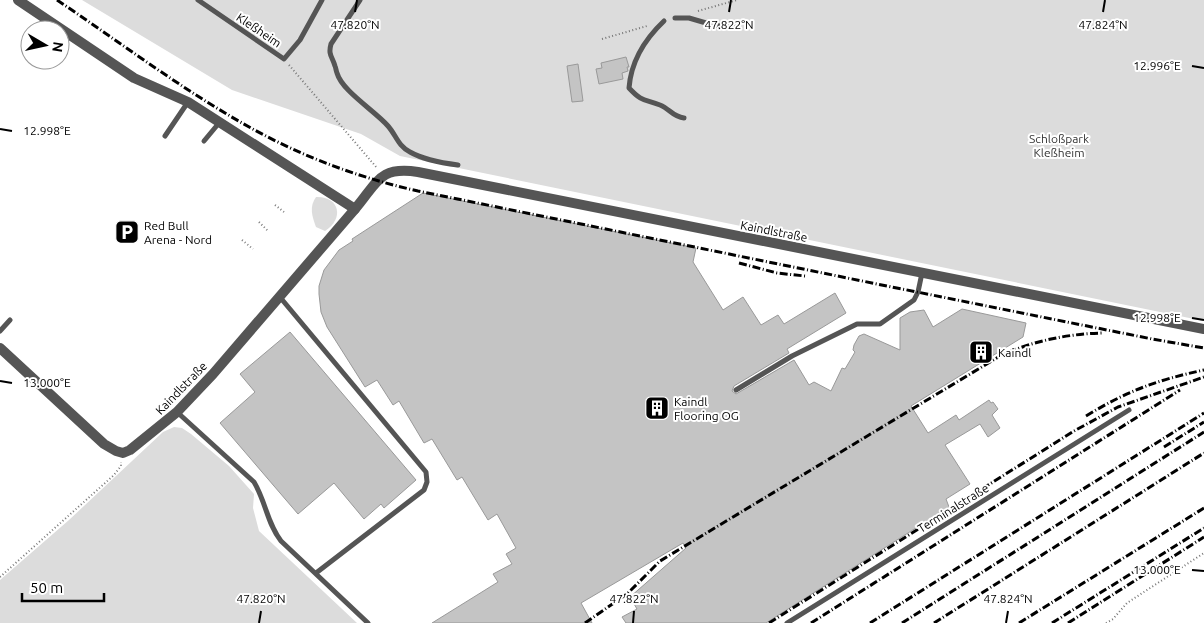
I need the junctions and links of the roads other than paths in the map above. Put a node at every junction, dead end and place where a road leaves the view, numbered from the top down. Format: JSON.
{"nodes":[{"id":1,"x":18,"y":0,"type":"edge"},
{"id":2,"x":198,"y":0,"type":"edge"},
{"id":3,"x":322,"y":0,"type":"edge"},
{"id":4,"x":360,"y":0,"type":"edge"},
{"id":5,"x":675,"y":18,"type":"dead end"},
{"id":6,"x":664,"y":21,"type":"dead end"},
{"id":7,"x":737,"y":27,"type":"dead end"},
{"id":8,"x":188,"y":102,"type":"junction"},
{"id":9,"x":684,"y":118,"type":"dead end"},
{"id":10,"x":219,"y":123,"type":"junction"},
{"id":11,"x":165,"y":136,"type":"dead end"},
{"id":12,"x":204,"y":141,"type":"dead end"},
{"id":13,"x":458,"y":165,"type":"dead end"},
{"id":14,"x":355,"y":209,"type":"junction"},
{"id":15,"x":922,"y":272,"type":"junction"},
{"id":16,"x":279,"y":296,"type":"junction"},
{"id":17,"x":10,"y":320,"type":"dead end"},
{"id":18,"x":1204,"y":330,"type":"edge"},
{"id":19,"x":0,"y":331,"type":"edge"},
{"id":20,"x":0,"y":348,"type":"edge"},
{"id":21,"x":736,"y":390,"type":"dead end"},
{"id":22,"x":1129,"y":410,"type":"dead end"},
{"id":23,"x":177,"y":412,"type":"junction"},
{"id":24,"x":316,"y":573,"type":"junction"},
{"id":25,"x":368,"y":623,"type":"edge"},
{"id":26,"x":787,"y":623,"type":"edge"}],
"edges":[{"from":1,"to":8,"type":"street"},
{"from":2,"to":3,"type":"lane","name":"Kleßheim"},
{"from":4,"to":13,"type":"lane"},
{"from":5,"to":7,"type":"lane"},
{"from":6,"to":9,"type":"lane"},
{"from":8,"to":10,"type":"street"},
{"from":8,"to":11,"type":"lane"},
{"from":10,"to":12,"type":"lane"},
{"from":10,"to":14,"type":"street"},
{"from":14,"to":15,"type":"street","name":"Kaindlstraße"},
{"from":14,"to":16,"type":"street","name":"Kaindlstraße"},
{"from":15,"to":18,"type":"street","name":"Kaindlstraße"},
{"from":15,"to":21,"type":"lane"},
{"from":16,"to":23,"type":"street","name":"Kaindlstraße"},
{"from":16,"to":24,"type":"lane"},
{"from":17,"to":19,"type":"lane"},
{"from":20,"to":23,"type":"street","name":"Kaindlstraße"},
{"from":22,"to":26,"type":"lane","name":"Terminalstraße"},
{"from":23,"to":24,"type":"lane"},
{"from":24,"to":25,"type":"lane"}]}
